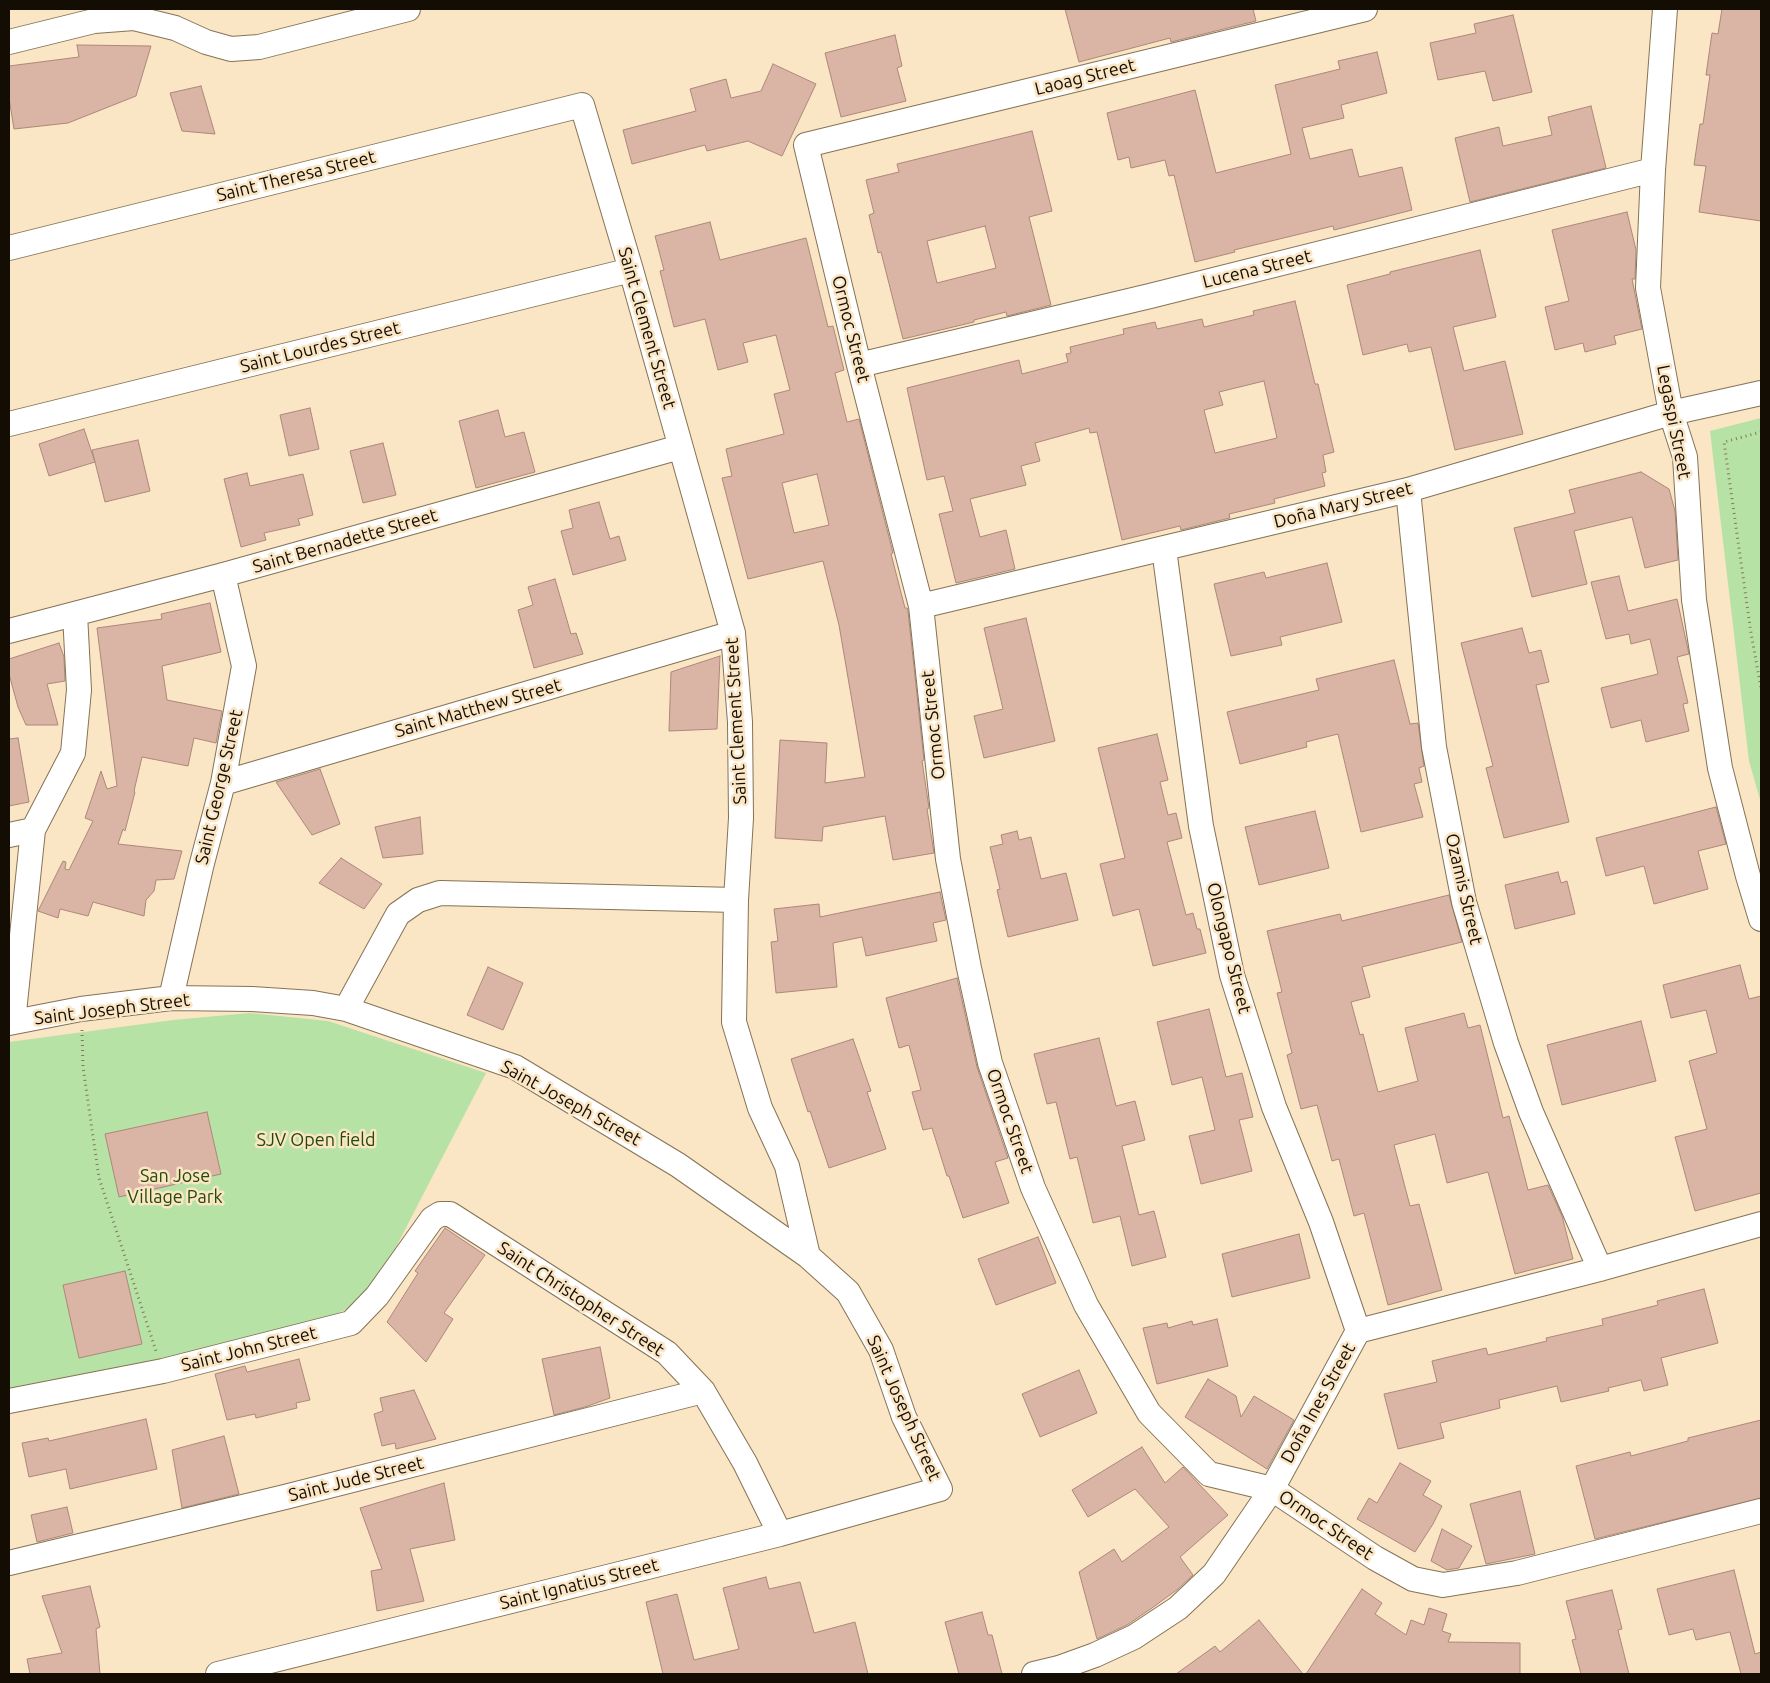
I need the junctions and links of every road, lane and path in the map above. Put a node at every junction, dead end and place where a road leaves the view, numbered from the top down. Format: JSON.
{"nodes":[{"id":1,"x":408,"y":9,"type":"edge"},
{"id":2,"x":1365,"y":9,"type":"edge"},
{"id":3,"x":1665,"y":9,"type":"edge"},
{"id":4,"x":9,"y":42,"type":"edge"},
{"id":5,"x":582,"y":105,"type":"joint"},
{"id":6,"x":806,"y":145,"type":"joint"},
{"id":7,"x":1653,"y":170,"type":"junction"},
{"id":8,"x":9,"y":248,"type":"edge"},
{"id":9,"x":631,"y":270,"type":"junction"},
{"id":10,"x":859,"y":366,"type":"junction"},
{"id":11,"x":1761,"y":392,"type":"edge"},
{"id":12,"x":1671,"y":413,"type":"junction"},
{"id":13,"x":9,"y":424,"type":"edge"},
{"id":14,"x":1761,"y":432,"type":"edge"},
{"id":15,"x":680,"y":448,"type":"junction"},
{"id":16,"x":1408,"y":490,"type":"junction"},
{"id":17,"x":1164,"y":549,"type":"junction"},
{"id":18,"x":223,"y":575,"type":"junction"},
{"id":19,"x":921,"y":606,"type":"junction"},
{"id":20,"x":75,"y":614,"type":"junction"},
{"id":21,"x":9,"y":631,"type":"edge"},
{"id":22,"x":733,"y":633,"type":"junction"},
{"id":23,"x":1761,"y":688,"type":"edge"},
{"id":24,"x":224,"y":783,"type":"junction"},
{"id":25,"x":33,"y":830,"type":"junction"},
{"id":26,"x":9,"y":835,"type":"edge"},
{"id":27,"x":736,"y":900,"type":"junction"},
{"id":28,"x":1761,"y":919,"type":"edge"},
{"id":29,"x":170,"y":998,"type":"junction"},
{"id":30,"x":81,"y":1009,"type":"junction"},
{"id":31,"x":346,"y":1009,"type":"junction"},
{"id":32,"x":11,"y":1022,"type":"edge"},
{"id":33,"x":440,"y":1214,"type":"joint"},
{"id":34,"x":1761,"y":1224,"type":"edge"},
{"id":35,"x":808,"y":1256,"type":"junction"},
{"id":36,"x":1600,"y":1269,"type":"junction"},
{"id":37,"x":1358,"y":1331,"type":"junction"},
{"id":38,"x":163,"y":1371,"type":"junction"},
{"id":39,"x":703,"y":1391,"type":"junction"},
{"id":40,"x":9,"y":1401,"type":"edge"},
{"id":41,"x":940,"y":1489,"type":"joint"},
{"id":42,"x":1272,"y":1489,"type":"junction"},
{"id":43,"x":1761,"y":1512,"type":"edge"},
{"id":44,"x":780,"y":1534,"type":"junction"},
{"id":45,"x":9,"y":1563,"type":"edge"},
{"id":46,"x":218,"y":1674,"type":"edge"},
{"id":47,"x":1034,"y":1674,"type":"edge"}],
"edges":[{"from":1,"to":4,"type":"street"},
{"from":2,"to":6,"type":"street","name":"Laoag Street"},
{"from":3,"to":7,"type":"street","name":"Legaspi Street"},
{"from":5,"to":8,"type":"street","name":"Saint Theresa Street"},
{"from":5,"to":9,"type":"street","name":"Saint Clement Street"},
{"from":6,"to":10,"type":"street","name":"Ormoc Street"},
{"from":7,"to":10,"type":"street","name":"Lucena Street"},
{"from":7,"to":12,"type":"street","name":"Legaspi Street"},
{"from":9,"to":13,"type":"street","name":"Saint Lourdes Street"},
{"from":9,"to":15,"type":"street","name":"Saint Clement Street"},
{"from":10,"to":19,"type":"street","name":"Ormoc Street"},
{"from":11,"to":12,"type":"street","name":"Doña Mary Street"},
{"from":12,"to":16,"type":"street","name":"Doña Mary Street"},
{"from":12,"to":28,"type":"street","name":"Legaspi Street"},
{"from":14,"to":23,"type":"path"},
{"from":15,"to":18,"type":"street","name":"Saint Bernadette Street"},
{"from":15,"to":22,"type":"street","name":"Saint Clement Street"},
{"from":16,"to":17,"type":"street","name":"Doña Mary Street"},
{"from":16,"to":36,"type":"street","name":"Ozamis Street"},
{"from":17,"to":19,"type":"street","name":"Doña Mary Street"},
{"from":17,"to":37,"type":"street","name":"Olongapo Street"},
{"from":18,"to":20,"type":"street","name":"Saint Bernadette Street"},
{"from":18,"to":24,"type":"street","name":"Saint George Street"},
{"from":19,"to":42,"type":"street","name":"Ormoc Street"},
{"from":20,"to":21,"type":"street","name":"Saint Bernadette Street"},
{"from":20,"to":25,"type":"street"},
{"from":22,"to":24,"type":"street","name":"Saint Matthew Street"},
{"from":22,"to":27,"type":"street","name":"Saint Clement Street"},
{"from":24,"to":29,"type":"street","name":"Saint George Street"},
{"from":25,"to":26,"type":"street"},
{"from":25,"to":32,"type":"street"},
{"from":27,"to":31,"type":"street"},
{"from":27,"to":35,"type":"street","name":"Saint Clement Street"},
{"from":29,"to":30,"type":"street","name":"Saint Joseph Street"},
{"from":29,"to":31,"type":"street","name":"Saint Joseph Street"},
{"from":30,"to":32,"type":"street","name":"Saint Joseph Street"},
{"from":30,"to":38,"type":"path"},
{"from":31,"to":35,"type":"street","name":"Saint Joseph Street"},
{"from":33,"to":38,"type":"street","name":"Saint John Street"},
{"from":33,"to":39,"type":"street","name":"Saint Christopher Street"},
{"from":34,"to":36,"type":"street","name":"Doña Ines Street"},
{"from":35,"to":41,"type":"street","name":"Saint Joseph Street"},
{"from":36,"to":37,"type":"street","name":"Doña Ines Street"},
{"from":37,"to":42,"type":"street","name":"Doña Ines Street"},
{"from":38,"to":40,"type":"street","name":"Saint John Street"},
{"from":39,"to":44,"type":"street","name":"Saint Christopher Street"},
{"from":39,"to":45,"type":"street","name":"Saint Jude Street"},
{"from":41,"to":44,"type":"street","name":"Saint Ignatius Street"},
{"from":42,"to":43,"type":"street","name":"Ormoc Street"},
{"from":42,"to":47,"type":"street","name":"Doña Ines Street"},
{"from":44,"to":46,"type":"street","name":"Saint Ignatius Street"}]}
